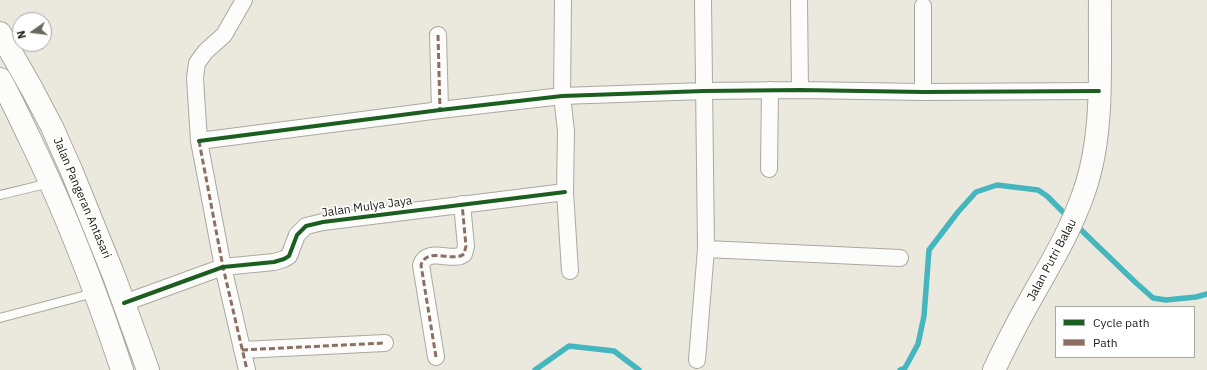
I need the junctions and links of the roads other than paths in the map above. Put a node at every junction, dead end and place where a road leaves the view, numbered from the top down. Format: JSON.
{"nodes":[{"id":1,"x":244,"y":0,"type":"edge"},
{"id":2,"x":563,"y":0,"type":"edge"},
{"id":3,"x":703,"y":0,"type":"edge"},
{"id":4,"x":799,"y":0,"type":"edge"},
{"id":5,"x":1100,"y":0,"type":"edge"},
{"id":6,"x":923,"y":6,"type":"dead end"},
{"id":7,"x":0,"y":33,"type":"edge"},
{"id":8,"x":438,"y":35,"type":"dead end"},
{"id":9,"x":0,"y":79,"type":"edge"},
{"id":10,"x":770,"y":90,"type":"junction"},
{"id":11,"x":800,"y":90,"type":"junction"},
{"id":12,"x":704,"y":91,"type":"junction"},
{"id":13,"x":1099,"y":91,"type":"junction"},
{"id":14,"x":923,"y":92,"type":"junction"},
{"id":15,"x":562,"y":96,"type":"junction"},
{"id":16,"x":440,"y":110,"type":"junction"},
{"id":17,"x":199,"y":141,"type":"junction"},
{"id":18,"x":769,"y":169,"type":"dead end"},
{"id":19,"x":51,"y":183,"type":"junction"},
{"id":20,"x":565,"y":192,"type":"junction"},
{"id":21,"x":0,"y":195,"type":"edge"},
{"id":22,"x":462,"y":204,"type":"junction"},
{"id":23,"x":706,"y":250,"type":"junction"},
{"id":24,"x":900,"y":258,"type":"dead end"},
{"id":25,"x":223,"y":267,"type":"junction"},
{"id":26,"x":570,"y":271,"type":"dead end"},
{"id":27,"x":95,"y":293,"type":"junction"},
{"id":28,"x":124,"y":304,"type":"junction"},
{"id":29,"x":0,"y":318,"type":"edge"},
{"id":30,"x":385,"y":343,"type":"dead end"},
{"id":31,"x":242,"y":350,"type":"junction"},
{"id":32,"x":436,"y":357,"type":"dead end"},
{"id":33,"x":697,"y":360,"type":"dead end"},
{"id":34,"x":122,"y":370,"type":"edge"},
{"id":35,"x":148,"y":370,"type":"edge"},
{"id":36,"x":247,"y":370,"type":"edge"},
{"id":37,"x":994,"y":370,"type":"edge"}],
"edges":[{"from":1,"to":17,"type":"street"},
{"from":2,"to":15,"type":"street"},
{"from":3,"to":12,"type":"street"},
{"from":4,"to":11,"type":"street"},
{"from":5,"to":13,"type":"main road","name":"Jalan Putri Balau"},
{"from":6,"to":14,"type":"street"},
{"from":7,"to":28,"type":"main road","name":"Jalan Pangeran Antasari"},
{"from":8,"to":16,"type":"street"},
{"from":9,"to":19,"type":"main road","name":"Jalan Pangeran Antasari"},
{"from":10,"to":11,"type":"street"},
{"from":10,"to":12,"type":"street"},
{"from":10,"to":18,"type":"street"},
{"from":11,"to":14,"type":"street"},
{"from":12,"to":15,"type":"street"},
{"from":12,"to":23,"type":"street"},
{"from":13,"to":14,"type":"street"},
{"from":13,"to":37,"type":"main road","name":"Jalan Putri Balau"},
{"from":15,"to":16,"type":"street"},
{"from":15,"to":20,"type":"street"},
{"from":16,"to":17,"type":"street"},
{"from":17,"to":25,"type":"street"},
{"from":19,"to":21,"type":"lane"},
{"from":19,"to":27,"type":"main road","name":"Jalan Pangeran Antasari"},
{"from":20,"to":22,"type":"street","name":"Jalan Mulya Jaya"},
{"from":20,"to":26,"type":"street"},
{"from":22,"to":25,"type":"street","name":"Jalan Mulya Jaya"},
{"from":22,"to":32,"type":"street"},
{"from":23,"to":24,"type":"street"},
{"from":23,"to":33,"type":"street"},
{"from":25,"to":28,"type":"street","name":"Jalan Mulya Jaya"},
{"from":25,"to":31,"type":"street"},
{"from":27,"to":29,"type":"lane"},
{"from":27,"to":34,"type":"main road","name":"Jalan Pangeran Antasari"},
{"from":28,"to":35,"type":"main road","name":"Jalan Pangeran Antasari"},
{"from":30,"to":31,"type":"street"},
{"from":31,"to":36,"type":"street"}]}
